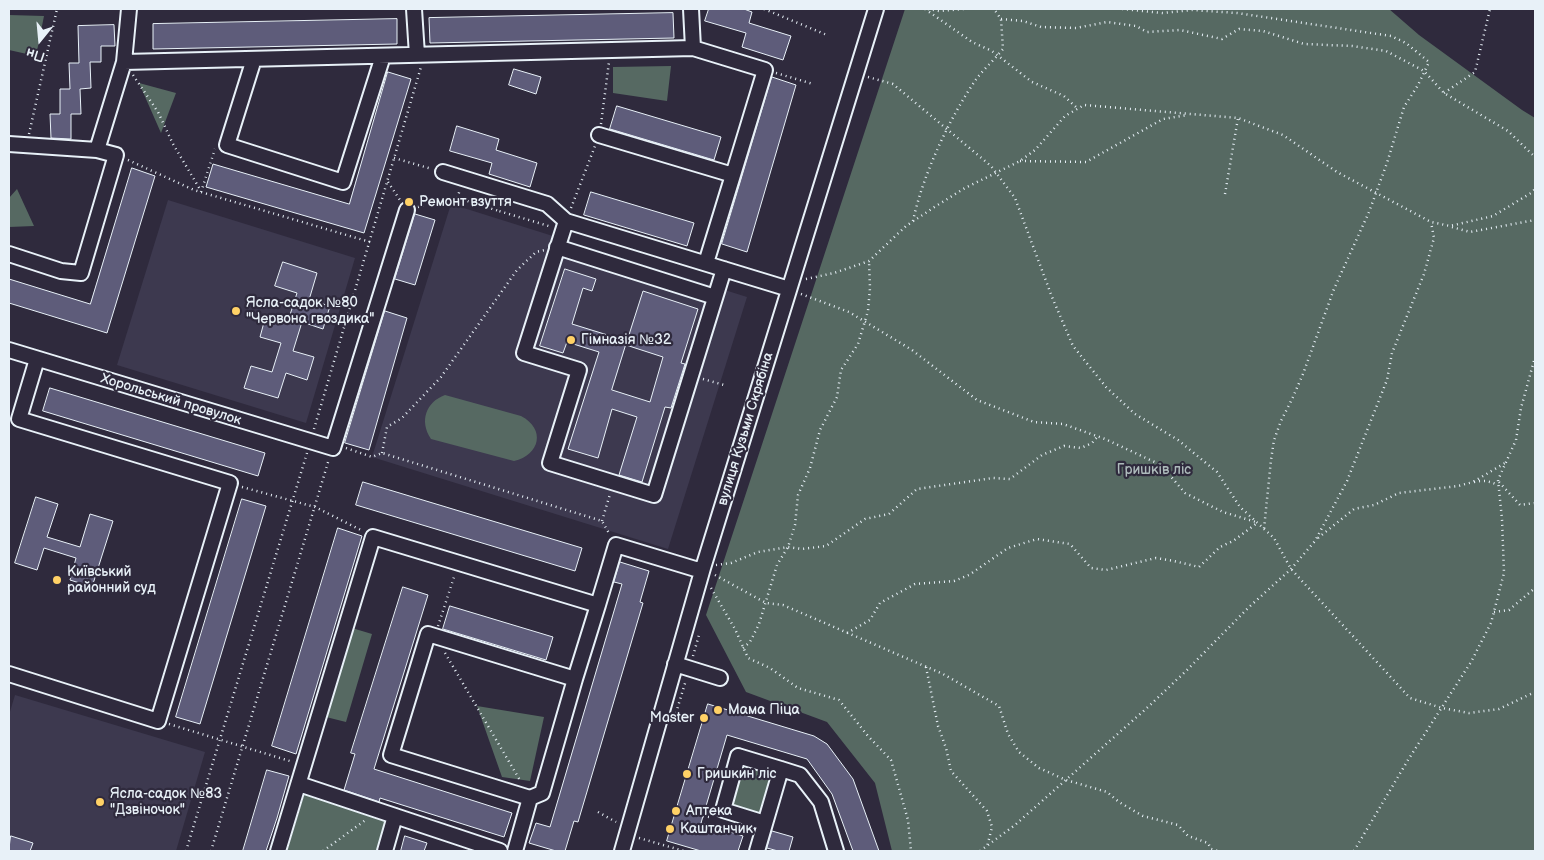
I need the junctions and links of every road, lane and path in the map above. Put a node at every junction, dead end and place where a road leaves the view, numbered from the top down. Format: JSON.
{"nodes":[{"id":1,"x":57,"y":9,"type":"edge"},
{"id":2,"x":128,"y":9,"type":"edge"},
{"id":3,"x":414,"y":9,"type":"edge"},
{"id":4,"x":691,"y":9,"type":"edge"},
{"id":5,"x":764,"y":9,"type":"edge"},
{"id":6,"x":876,"y":9,"type":"edge"},
{"id":7,"x":926,"y":9,"type":"edge"},
{"id":8,"x":964,"y":9,"type":"edge"},
{"id":9,"x":994,"y":9,"type":"edge"},
{"id":10,"x":1122,"y":9,"type":"edge"},
{"id":11,"x":1490,"y":9,"type":"edge"},
{"id":12,"x":1001,"y":19,"type":"junction"},
{"id":13,"x":827,"y":35,"type":"dead end"},
{"id":14,"x":693,"y":48,"type":"junction"},
{"id":15,"x":417,"y":55,"type":"junction"},
{"id":16,"x":998,"y":55,"type":"junction"},
{"id":17,"x":383,"y":56,"type":"junction"},
{"id":18,"x":254,"y":59,"type":"junction"},
{"id":19,"x":124,"y":62,"type":"junction"},
{"id":20,"x":765,"y":70,"type":"junction"},
{"id":21,"x":1424,"y":71,"type":"junction"},
{"id":22,"x":857,"y":74,"type":"junction"},
{"id":23,"x":812,"y":84,"type":"dead end"},
{"id":24,"x":1444,"y":93,"type":"junction"},
{"id":25,"x":1078,"y":108,"type":"junction"},
{"id":26,"x":1192,"y":114,"type":"junction"},
{"id":27,"x":1238,"y":118,"type":"junction"},
{"id":28,"x":947,"y":129,"type":"junction"},
{"id":29,"x":600,"y":135,"type":"dead end"},
{"id":30,"x":9,"y":144,"type":"edge"},
{"id":31,"x":227,"y":145,"type":"junction"},
{"id":32,"x":27,"y":146,"type":"junction"},
{"id":33,"x":97,"y":150,"type":"junction"},
{"id":34,"x":116,"y":155,"type":"junction"},
{"id":35,"x":1535,"y":157,"type":"edge"},
{"id":36,"x":394,"y":158,"type":"dead end"},
{"id":37,"x":1020,"y":161,"type":"junction"},
{"id":38,"x":443,"y":172,"type":"joint"},
{"id":39,"x":996,"y":172,"type":"junction"},
{"id":40,"x":733,"y":174,"type":"junction"},
{"id":41,"x":463,"y":178,"type":"junction"},
{"id":42,"x":388,"y":181,"type":"dead end"},
{"id":43,"x":1535,"y":189,"type":"edge"},
{"id":44,"x":201,"y":192,"type":"junction"},
{"id":45,"x":1375,"y":192,"type":"junction"},
{"id":46,"x":1225,"y":194,"type":"dead end"},
{"id":47,"x":457,"y":198,"type":"junction"},
{"id":48,"x":407,"y":210,"type":"junction"},
{"id":49,"x":499,"y":211,"type":"dead end"},
{"id":50,"x":1535,"y":220,"type":"edge"},
{"id":51,"x":566,"y":221,"type":"junction"},
{"id":52,"x":913,"y":222,"type":"junction"},
{"id":53,"x":1431,"y":222,"type":"junction"},
{"id":54,"x":1450,"y":226,"type":"junction"},
{"id":55,"x":370,"y":242,"type":"dead end"},
{"id":56,"x":557,"y":247,"type":"junction"},
{"id":57,"x":9,"y":254,"type":"edge"},
{"id":58,"x":869,"y":261,"type":"junction"},
{"id":59,"x":706,"y":263,"type":"junction"},
{"id":60,"x":724,"y":269,"type":"junction"},
{"id":61,"x":789,"y":289,"type":"junction"},
{"id":62,"x":715,"y":297,"type":"junction"},
{"id":63,"x":864,"y":321,"type":"junction"},
{"id":64,"x":9,"y":350,"type":"edge"},
{"id":65,"x":1535,"y":358,"type":"edge"},
{"id":66,"x":36,"y":359,"type":"junction"},
{"id":67,"x":1098,"y":436,"type":"junction"},
{"id":68,"x":333,"y":446,"type":"junction"},
{"id":69,"x":382,"y":453,"type":"junction"},
{"id":70,"x":1506,"y":463,"type":"junction"},
{"id":71,"x":1498,"y":480,"type":"junction"},
{"id":72,"x":1473,"y":482,"type":"junction"},
{"id":73,"x":230,"y":483,"type":"junction"},
{"id":74,"x":614,"y":483,"type":"junction"},
{"id":75,"x":1498,"y":486,"type":"junction"},
{"id":76,"x":1503,"y":488,"type":"junction"},
{"id":77,"x":1535,"y":503,"type":"edge"},
{"id":78,"x":315,"y":507,"type":"junction"},
{"id":79,"x":602,"y":521,"type":"junction"},
{"id":80,"x":1257,"y":523,"type":"junction"},
{"id":81,"x":1264,"y":529,"type":"junction"},
{"id":82,"x":373,"y":537,"type":"junction"},
{"id":83,"x":1315,"y":541,"type":"junction"},
{"id":84,"x":616,"y":545,"type":"junction"},
{"id":85,"x":788,"y":547,"type":"junction"},
{"id":86,"x":458,"y":563,"type":"junction"},
{"id":87,"x":703,"y":567,"type":"junction"},
{"id":88,"x":1291,"y":569,"type":"junction"},
{"id":89,"x":1535,"y":588,"type":"edge"},
{"id":90,"x":766,"y":603,"type":"junction"},
{"id":91,"x":598,"y":605,"type":"junction"},
{"id":92,"x":1494,"y":612,"type":"junction"},
{"id":93,"x":847,"y":633,"type":"junction"},
{"id":94,"x":435,"y":636,"type":"junction"},
{"id":95,"x":744,"y":648,"type":"junction"},
{"id":96,"x":675,"y":664,"type":"junction"},
{"id":97,"x":926,"y":667,"type":"junction"},
{"id":98,"x":9,"y":674,"type":"edge"},
{"id":99,"x":720,"y":678,"type":"dead end"},
{"id":100,"x":575,"y":679,"type":"junction"},
{"id":101,"x":1535,"y":692,"type":"edge"},
{"id":102,"x":1442,"y":708,"type":"junction"},
{"id":103,"x":158,"y":721,"type":"junction"},
{"id":104,"x":243,"y":747,"type":"junction"},
{"id":105,"x":304,"y":766,"type":"junction"},
{"id":106,"x":781,"y":769,"type":"junction"},
{"id":107,"x":1066,"y":780,"type":"junction"},
{"id":108,"x":299,"y":784,"type":"junction"},
{"id":109,"x":530,"y":798,"type":"junction"},
{"id":110,"x":378,"y":811,"type":"junction"},
{"id":111,"x":396,"y":816,"type":"junction"},
{"id":112,"x":703,"y":816,"type":"dead end"},
{"id":113,"x":709,"y":817,"type":"dead end"},
{"id":114,"x":765,"y":823,"type":"junction"},
{"id":115,"x":639,"y":838,"type":"dead end"},
{"id":116,"x":986,"y":847,"type":"junction"},
{"id":117,"x":211,"y":851,"type":"edge"},
{"id":118,"x":278,"y":851,"type":"edge"},
{"id":119,"x":323,"y":851,"type":"edge"},
{"id":120,"x":385,"y":851,"type":"edge"},
{"id":121,"x":500,"y":851,"type":"edge"},
{"id":122,"x":514,"y":851,"type":"edge"},
{"id":123,"x":625,"y":851,"type":"edge"},
{"id":124,"x":684,"y":851,"type":"edge"},
{"id":125,"x":756,"y":851,"type":"edge"},
{"id":126,"x":836,"y":851,"type":"edge"},
{"id":127,"x":911,"y":851,"type":"edge"},
{"id":128,"x":980,"y":851,"type":"edge"},
{"id":129,"x":1218,"y":851,"type":"edge"},
{"id":130,"x":1354,"y":851,"type":"edge"}],
"edges":[{"from":1,"to":32,"type":"path"},
{"from":2,"to":19,"type":"street"},
{"from":3,"to":15,"type":"street"},
{"from":4,"to":14,"type":"street"},
{"from":5,"to":13,"type":"path"},
{"from":6,"to":22,"type":"street","name":"вулиця Кузьми Скрябіна"},
{"from":7,"to":8,"type":"path"},
{"from":7,"to":16,"type":"path"},
{"from":9,"to":12,"type":"path"},
{"from":10,"to":21,"type":"path"},
{"from":11,"to":24,"type":"path"},
{"from":12,"to":16,"type":"path"},
{"from":12,"to":21,"type":"path"},
{"from":14,"to":15,"type":"street"},
{"from":14,"to":20,"type":"street"},
{"from":15,"to":17,"type":"street"},
{"from":16,"to":25,"type":"path"},
{"from":16,"to":28,"type":"path"},
{"from":17,"to":18,"type":"street"},
{"from":17,"to":31,"type":"street"},
{"from":18,"to":19,"type":"street"},
{"from":18,"to":31,"type":"street"},
{"from":19,"to":33,"type":"street"},
{"from":19,"to":44,"type":"path"},
{"from":20,"to":23,"type":"path"},
{"from":20,"to":40,"type":"street"},
{"from":21,"to":24,"type":"path"},
{"from":21,"to":45,"type":"path"},
{"from":22,"to":28,"type":"path"},
{"from":22,"to":61,"type":"street","name":"вулиця Кузьми Скрябіна"},
{"from":24,"to":35,"type":"path"},
{"from":25,"to":26,"type":"path"},
{"from":25,"to":37,"type":"path"},
{"from":26,"to":27,"type":"path"},
{"from":26,"to":37,"type":"path"},
{"from":27,"to":45,"type":"path"},
{"from":27,"to":46,"type":"path"},
{"from":28,"to":39,"type":"path"},
{"from":28,"to":52,"type":"path"},
{"from":29,"to":40,"type":"street"},
{"from":30,"to":32,"type":"street"},
{"from":31,"to":44,"type":"path"},
{"from":32,"to":33,"type":"street"},
{"from":33,"to":34,"type":"street"},
{"from":34,"to":44,"type":"path"},
{"from":34,"to":57,"type":"street"},
{"from":36,"to":38,"type":"path"},
{"from":37,"to":39,"type":"path"},
{"from":38,"to":41,"type":"street"},
{"from":39,"to":52,"type":"path"},
{"from":39,"to":80,"type":"path"},
{"from":40,"to":59,"type":"street"},
{"from":41,"to":47,"type":"path"},
{"from":41,"to":51,"type":"street"},
{"from":42,"to":48,"type":"path"},
{"from":43,"to":54,"type":"path"},
{"from":44,"to":55,"type":"path"},
{"from":45,"to":53,"type":"path"},
{"from":45,"to":81,"type":"path"},
{"from":47,"to":48,"type":"path"},
{"from":47,"to":49,"type":"path"},
{"from":48,"to":68,"type":"street"},
{"from":50,"to":54,"type":"path"},
{"from":51,"to":56,"type":"street"},
{"from":51,"to":59,"type":"street"},
{"from":52,"to":58,"type":"path"},
{"from":53,"to":54,"type":"path"},
{"from":53,"to":83,"type":"path"},
{"from":56,"to":62,"type":"street"},
{"from":56,"to":69,"type":"path"},
{"from":56,"to":74,"type":"street"},
{"from":58,"to":61,"type":"path"},
{"from":58,"to":63,"type":"path"},
{"from":59,"to":60,"type":"street"},
{"from":60,"to":61,"type":"street"},
{"from":60,"to":62,"type":"street"},
{"from":61,"to":63,"type":"path"},
{"from":61,"to":87,"type":"street","name":"вулиця Кузьми Скрябіна"},
{"from":62,"to":74,"type":"street"},
{"from":63,"to":67,"type":"path"},
{"from":63,"to":85,"type":"path"},
{"from":64,"to":66,"type":"street","name":"Хорольський провулок"},
{"from":65,"to":70,"type":"path"},
{"from":66,"to":68,"type":"street","name":"Хорольський провулок"},
{"from":66,"to":73,"type":"street"},
{"from":67,"to":80,"type":"path"},
{"from":67,"to":85,"type":"path"},
{"from":68,"to":69,"type":"path"},
{"from":68,"to":78,"type":"path"},
{"from":69,"to":79,"type":"path"},
{"from":70,"to":71,"type":"path"},
{"from":70,"to":72,"type":"path"},
{"from":71,"to":75,"type":"path"},
{"from":71,"to":76,"type":"path"},
{"from":72,"to":75,"type":"path"},
{"from":72,"to":83,"type":"path"},
{"from":73,"to":78,"type":"path"},
{"from":73,"to":103,"type":"street"},
{"from":74,"to":79,"type":"path"},
{"from":75,"to":76,"type":"path"},
{"from":75,"to":92,"type":"path"},
{"from":76,"to":77,"type":"path"},
{"from":78,"to":82,"type":"path"},
{"from":78,"to":104,"type":"path"},
{"from":79,"to":84,"type":"path"},
{"from":80,"to":81,"type":"path"},
{"from":80,"to":93,"type":"path"},
{"from":81,"to":88,"type":"path"},
{"from":82,"to":86,"type":"street"},
{"from":82,"to":105,"type":"street"},
{"from":83,"to":88,"type":"path"},
{"from":84,"to":87,"type":"street"},
{"from":84,"to":91,"type":"street"},
{"from":85,"to":87,"type":"path"},
{"from":85,"to":90,"type":"path"},
{"from":86,"to":91,"type":"street"},
{"from":86,"to":94,"type":"path"},
{"from":87,"to":90,"type":"path"},
{"from":87,"to":95,"type":"path"},
{"from":87,"to":96,"type":"street","name":"вулиця Кузьми Скрябіна"},
{"from":88,"to":102,"type":"path"},
{"from":88,"to":107,"type":"path"},
{"from":89,"to":92,"type":"path"},
{"from":90,"to":93,"type":"path"},
{"from":90,"to":95,"type":"path"},
{"from":91,"to":100,"type":"street"},
{"from":92,"to":102,"type":"path"},
{"from":93,"to":97,"type":"path"},
{"from":94,"to":100,"type":"street"},
{"from":94,"to":109,"type":"path"},
{"from":94,"to":109,"type":"street"},
{"from":95,"to":127,"type":"path"},
{"from":96,"to":99,"type":"street"},
{"from":96,"to":123,"type":"street","name":"вулиця Кузьми Скрябіна"},
{"from":97,"to":107,"type":"path"},
{"from":97,"to":116,"type":"path"},
{"from":98,"to":103,"type":"street"},
{"from":100,"to":109,"type":"street"},
{"from":101,"to":102,"type":"path"},
{"from":102,"to":130,"type":"path"},
{"from":103,"to":104,"type":"path"},
{"from":104,"to":105,"type":"path"},
{"from":104,"to":117,"type":"path"},
{"from":105,"to":108,"type":"street"},
{"from":106,"to":114,"type":"street"},
{"from":106,"to":114,"type":"street"},
{"from":106,"to":126,"type":"street"},
{"from":107,"to":116,"type":"path"},
{"from":107,"to":129,"type":"path"},
{"from":108,"to":110,"type":"street"},
{"from":108,"to":118,"type":"street"},
{"from":109,"to":122,"type":"street"},
{"from":110,"to":111,"type":"street"},
{"from":110,"to":119,"type":"path"},
{"from":111,"to":120,"type":"street"},
{"from":111,"to":121,"type":"street"},
{"from":112,"to":113,"type":"path"},
{"from":114,"to":125,"type":"street"},
{"from":115,"to":124,"type":"path"},
{"from":116,"to":128,"type":"path"}]}
